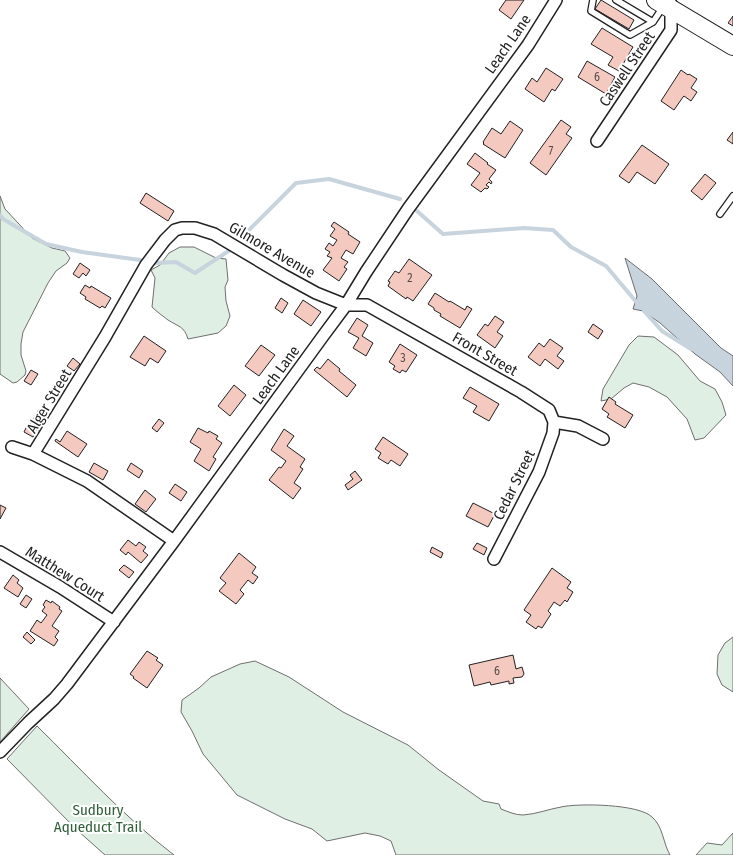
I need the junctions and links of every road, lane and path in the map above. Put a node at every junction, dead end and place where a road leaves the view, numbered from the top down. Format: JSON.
{"nodes":[{"id":1,"x":556,"y":0,"type":"edge"},
{"id":2,"x":593,"y":0,"type":"edge"},
{"id":3,"x":616,"y":0,"type":"edge"},
{"id":4,"x":666,"y":4,"type":"edge"},
{"id":5,"x":654,"y":22,"type":"junction"},
{"id":6,"x":733,"y":46,"type":"edge"},
{"id":7,"x":597,"y":141,"type":"dead end"},
{"id":8,"x":733,"y":196,"type":"edge"},
{"id":9,"x":720,"y":214,"type":"dead end"},
{"id":10,"x":182,"y":228,"type":"joint"},
{"id":11,"x":346,"y":305,"type":"junction"},
{"id":12,"x":554,"y":422,"type":"junction"},
{"id":13,"x":603,"y":438,"type":"dead end"},
{"id":14,"x":12,"y":447,"type":"dead end"},
{"id":15,"x":33,"y":454,"type":"junction"},
{"id":16,"x":174,"y":541,"type":"junction"},
{"id":17,"x":0,"y":552,"type":"edge"},
{"id":18,"x":494,"y":559,"type":"dead end"},
{"id":19,"x":114,"y":622,"type":"junction"},
{"id":20,"x":0,"y":752,"type":"edge"}],
"edges":[{"from":1,"to":11,"type":"street","name":"Leach Lane"},
{"from":2,"to":5,"type":"lane"},
{"from":3,"to":5,"type":"lane"},
{"from":4,"to":5,"type":"lane"},
{"from":4,"to":6,"type":"main road"},
{"from":4,"to":7,"type":"street","name":"Caswell Street"},
{"from":8,"to":9,"type":"lane"},
{"from":10,"to":11,"type":"street","name":"Gilmore Avenue"},
{"from":10,"to":15,"type":"street","name":"Alger Street"},
{"from":11,"to":12,"type":"street","name":"Front Street"},
{"from":11,"to":16,"type":"street","name":"Leach Lane"},
{"from":12,"to":13,"type":"street"},
{"from":12,"to":18,"type":"street","name":"Cedar Street"},
{"from":14,"to":15,"type":"street"},
{"from":15,"to":16,"type":"street","name":"Alger Street"},
{"from":16,"to":19,"type":"street","name":"Leach Lane"},
{"from":17,"to":19,"type":"street","name":"Matthew Court"},
{"from":19,"to":20,"type":"street","name":"Leach Lane"}]}
